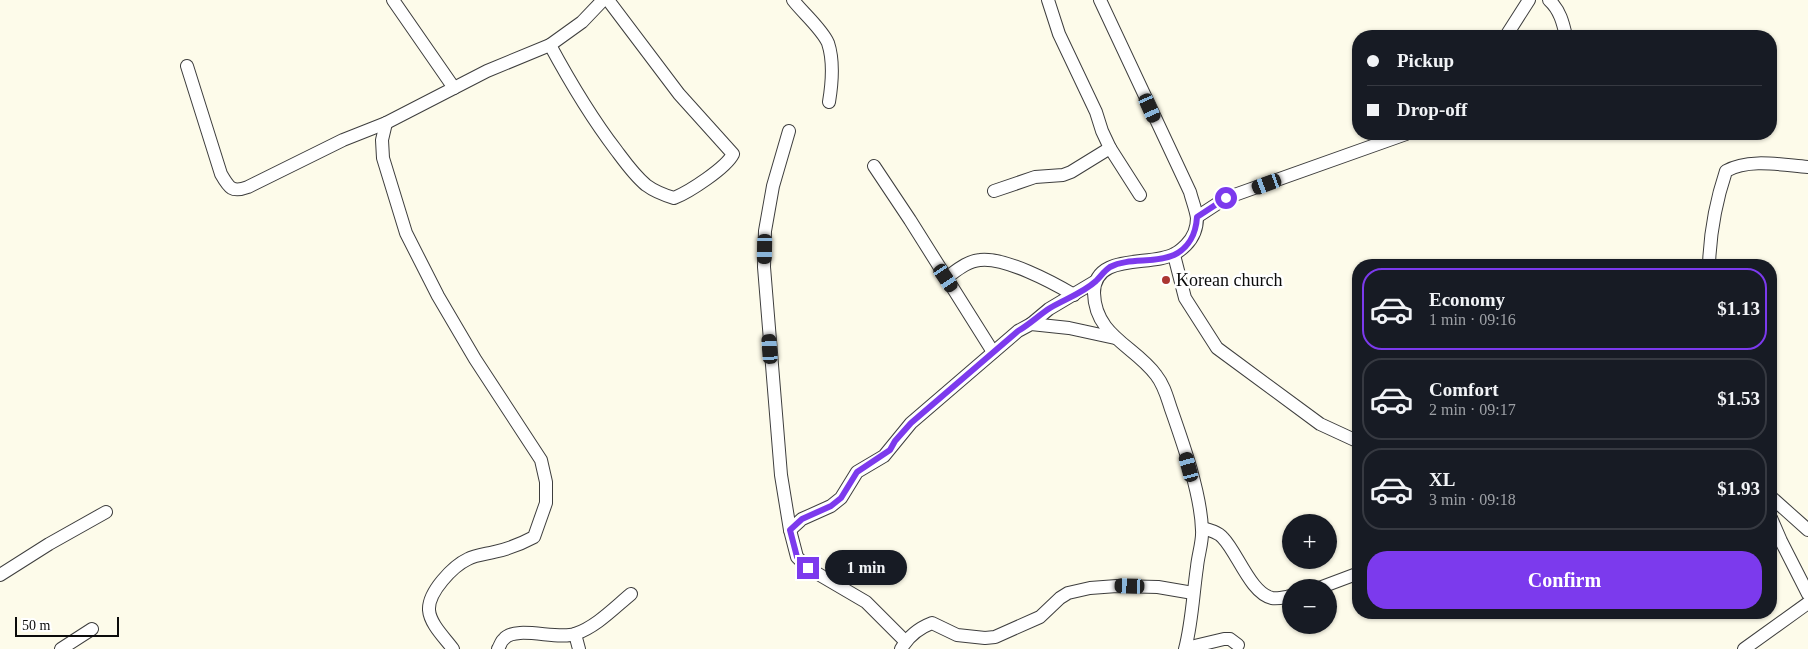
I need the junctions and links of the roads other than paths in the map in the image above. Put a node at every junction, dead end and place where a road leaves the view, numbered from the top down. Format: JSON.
{"nodes":[{"id":1,"x":393,"y":0,"type":"edge"},
{"id":2,"x":603,"y":0,"type":"edge"},
{"id":3,"x":608,"y":0,"type":"edge"},
{"id":4,"x":793,"y":0,"type":"edge"},
{"id":5,"x":1048,"y":0,"type":"edge"},
{"id":6,"x":1100,"y":0,"type":"edge"},
{"id":7,"x":1529,"y":0,"type":"edge"},
{"id":8,"x":1549,"y":0,"type":"edge"},
{"id":9,"x":1510,"y":30,"type":"edge"},
{"id":10,"x":1565,"y":30,"type":"edge"},
{"id":11,"x":550,"y":45,"type":"junction"},
{"id":12,"x":187,"y":66,"type":"dead end"},
{"id":13,"x":454,"y":88,"type":"junction"},
{"id":14,"x":829,"y":102,"type":"dead end"},
{"id":15,"x":386,"y":123,"type":"junction"},
{"id":16,"x":789,"y":131,"type":"dead end"},
{"id":17,"x":1389,"y":140,"type":"edge"},
{"id":18,"x":1110,"y":148,"type":"junction"},
{"id":19,"x":874,"y":166,"type":"dead end"},
{"id":20,"x":1808,"y":167,"type":"edge"},
{"id":21,"x":994,"y":191,"type":"dead end"},
{"id":22,"x":1140,"y":195,"type":"dead end"},
{"id":23,"x":1197,"y":217,"type":"junction"},
{"id":24,"x":1174,"y":255,"type":"junction"},
{"id":25,"x":1709,"y":259,"type":"edge"},
{"id":26,"x":946,"y":278,"type":"junction"},
{"id":27,"x":1096,"y":281,"type":"junction"},
{"id":28,"x":1074,"y":295,"type":"junction"},
{"id":29,"x":1030,"y":324,"type":"junction"},
{"id":30,"x":1115,"y":338,"type":"junction"},
{"id":31,"x":993,"y":352,"type":"junction"},
{"id":32,"x":1352,"y":439,"type":"edge"},
{"id":33,"x":1777,"y":502,"type":"edge"},
{"id":34,"x":106,"y":512,"type":"dead end"},
{"id":35,"x":1202,"y":528,"type":"junction"},
{"id":36,"x":790,"y":530,"type":"junction"},
{"id":37,"x":1808,"y":530,"type":"edge"},
{"id":38,"x":1777,"y":532,"type":"edge"},
{"id":39,"x":0,"y":575,"type":"edge"},
{"id":40,"x":1352,"y":576,"type":"edge"},
{"id":41,"x":1337,"y":581,"type":"edge"},
{"id":42,"x":1193,"y":593,"type":"junction"},
{"id":43,"x":631,"y":594,"type":"dead end"},
{"id":44,"x":1808,"y":594,"type":"edge"},
{"id":45,"x":1282,"y":597,"type":"edge"},
{"id":46,"x":1808,"y":602,"type":"edge"},
{"id":47,"x":92,"y":629,"type":"dead end"},
{"id":48,"x":575,"y":634,"type":"junction"},
{"id":49,"x":903,"y":645,"type":"edge"},
{"id":50,"x":1238,"y":645,"type":"dead end"},
{"id":51,"x":1185,"y":648,"type":"edge"},
{"id":52,"x":61,"y":649,"type":"edge"},
{"id":53,"x":453,"y":649,"type":"edge"},
{"id":54,"x":498,"y":649,"type":"edge"},
{"id":55,"x":579,"y":649,"type":"edge"},
{"id":56,"x":1744,"y":649,"type":"edge"}],
"edges":[{"from":1,"to":13,"type":"street"},
{"from":2,"to":11,"type":"street"},
{"from":3,"to":11,"type":"street"},
{"from":4,"to":14,"type":"street"},
{"from":5,"to":18,"type":"street"},
{"from":6,"to":23,"type":"street"},
{"from":7,"to":9,"type":"street"},
{"from":8,"to":10,"type":"street"},
{"from":11,"to":13,"type":"street"},
{"from":12,"to":15,"type":"street"},
{"from":13,"to":15,"type":"street"},
{"from":15,"to":53,"type":"street"},
{"from":16,"to":36,"type":"street"},
{"from":17,"to":23,"type":"street"},
{"from":18,"to":21,"type":"street"},
{"from":18,"to":22,"type":"street"},
{"from":19,"to":26,"type":"street"},
{"from":20,"to":25,"type":"street"},
{"from":23,"to":24,"type":"street"},
{"from":24,"to":27,"type":"street"},
{"from":24,"to":32,"type":"street"},
{"from":26,"to":28,"type":"street"},
{"from":26,"to":31,"type":"street"},
{"from":27,"to":28,"type":"street"},
{"from":27,"to":30,"type":"street"},
{"from":28,"to":29,"type":"street"},
{"from":29,"to":30,"type":"street"},
{"from":29,"to":31,"type":"street"},
{"from":30,"to":35,"type":"street"},
{"from":31,"to":36,"type":"street"},
{"from":33,"to":37,"type":"street"},
{"from":34,"to":39,"type":"street"},
{"from":35,"to":42,"type":"street"},
{"from":35,"to":45,"type":"street"},
{"from":36,"to":49,"type":"street"},
{"from":38,"to":44,"type":"street"},
{"from":40,"to":41,"type":"street"},
{"from":42,"to":49,"type":"street"},
{"from":42,"to":51,"type":"street"},
{"from":43,"to":48,"type":"street"},
{"from":46,"to":56,"type":"street"},
{"from":47,"to":52,"type":"street"},
{"from":48,"to":54,"type":"street"},
{"from":48,"to":55,"type":"street"},
{"from":50,"to":51,"type":"street"}]}
